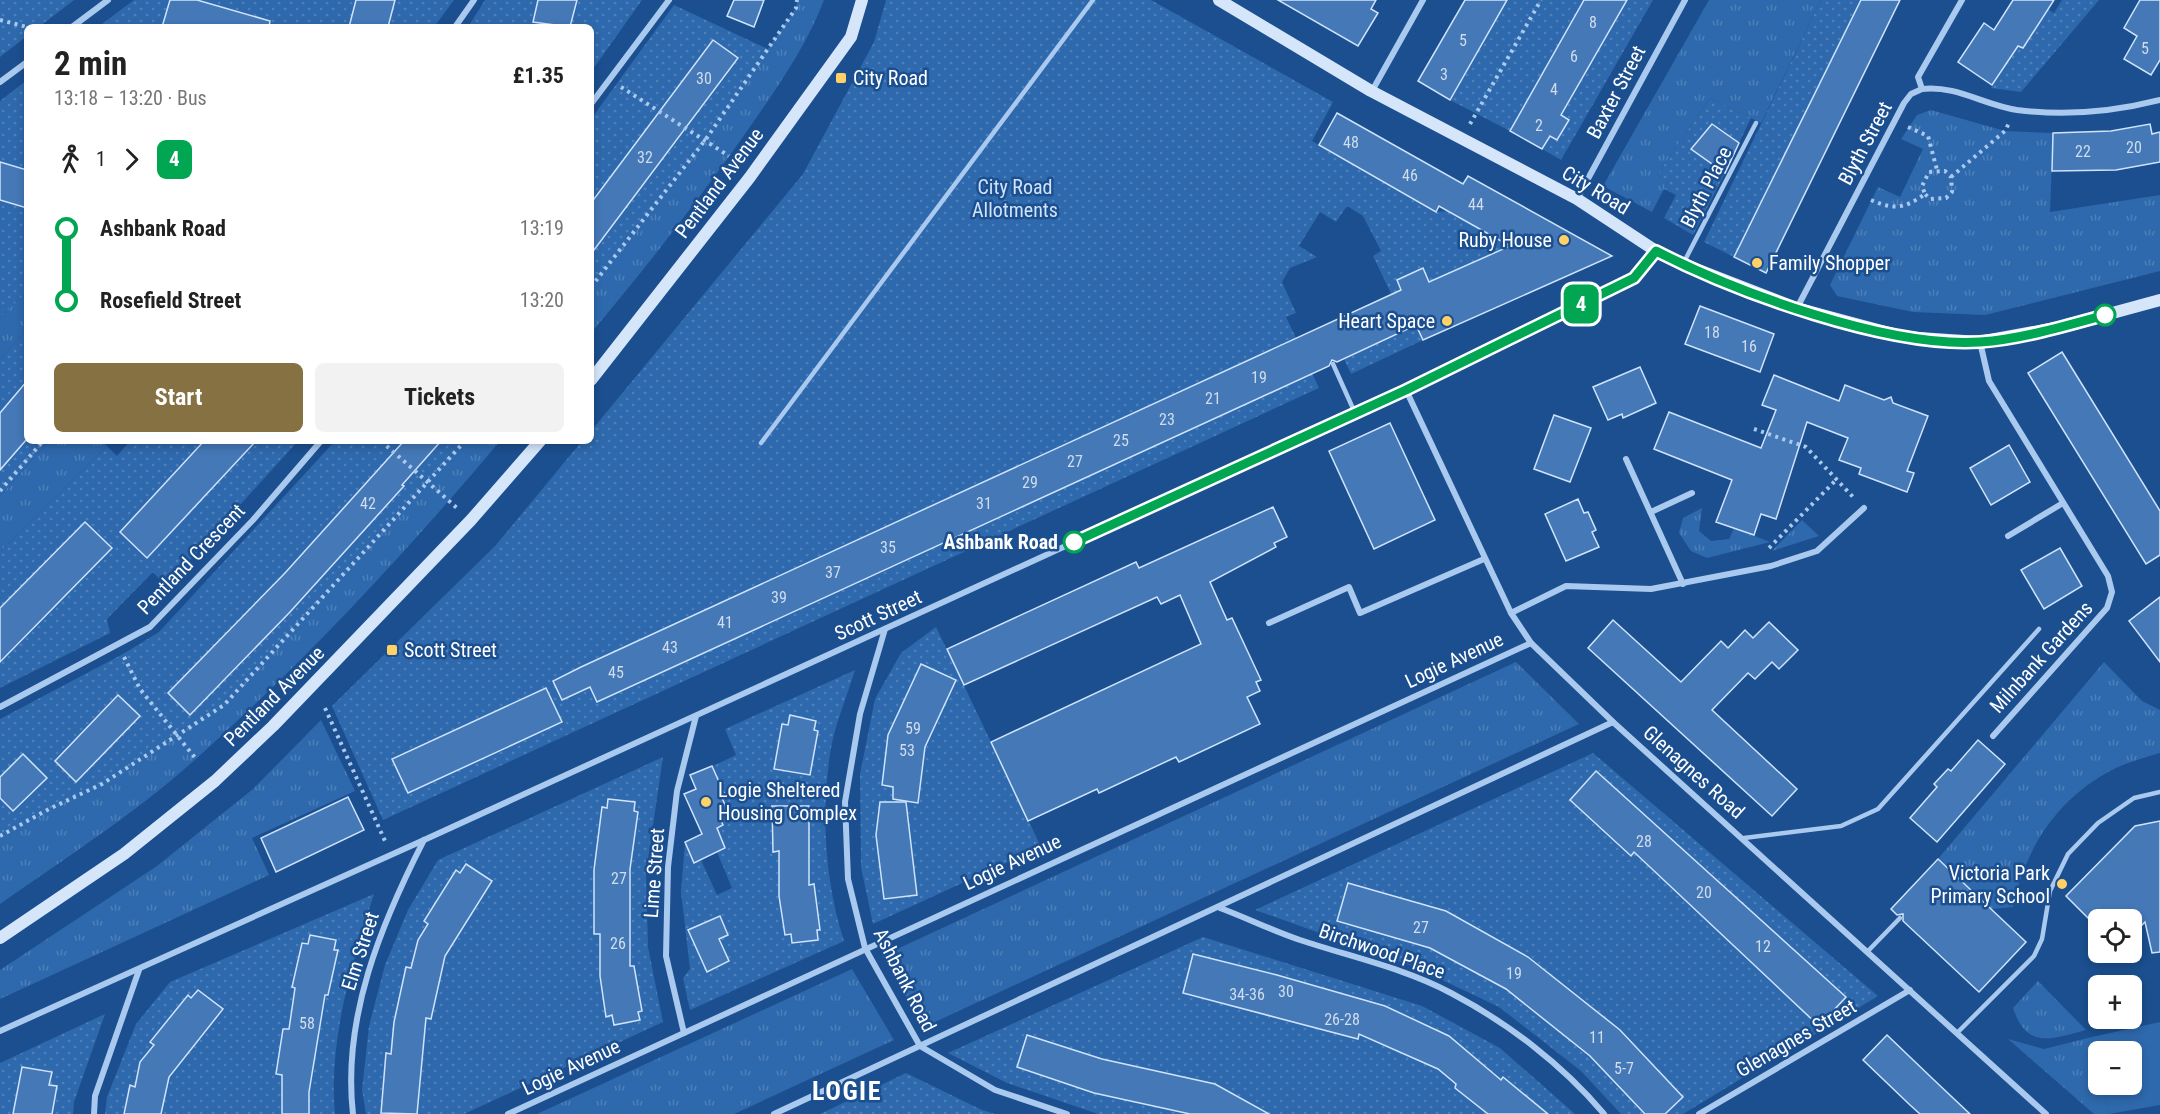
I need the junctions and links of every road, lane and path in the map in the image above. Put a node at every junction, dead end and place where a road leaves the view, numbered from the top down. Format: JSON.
{"nodes":[{"id":1,"x":108,"y":0,"type":"edge"},
{"id":2,"x":474,"y":0,"type":"edge"},
{"id":3,"x":669,"y":0,"type":"edge"},
{"id":4,"x":797,"y":0,"type":"edge"},
{"id":5,"x":862,"y":0,"type":"edge"},
{"id":6,"x":1093,"y":0,"type":"edge"},
{"id":7,"x":1219,"y":0,"type":"edge"},
{"id":8,"x":1423,"y":0,"type":"edge"},
{"id":9,"x":1541,"y":0,"type":"edge"},
{"id":10,"x":1685,"y":0,"type":"edge"},
{"id":11,"x":1962,"y":0,"type":"edge"},
{"id":12,"x":0,"y":20,"type":"edge"},
{"id":13,"x":76,"y":24,"type":"edge"},
{"id":14,"x":457,"y":24,"type":"edge"},
{"id":15,"x":24,"y":26,"type":"edge"},
{"id":16,"x":24,"y":64,"type":"edge"},
{"id":17,"x":0,"y":82,"type":"edge"},
{"id":18,"x":1922,"y":89,"type":"junction"},
{"id":19,"x":1371,"y":91,"type":"junction"},
{"id":20,"x":632,"y":94,"type":"dead end"},
{"id":21,"x":594,"y":100,"type":"edge"},
{"id":22,"x":2160,"y":100,"type":"edge"},
{"id":23,"x":2015,"y":110,"type":"junction"},
{"id":24,"x":1895,"y":121,"type":"junction"},
{"id":25,"x":1756,"y":123,"type":"dead end"},
{"id":26,"x":706,"y":139,"type":"junction"},
{"id":27,"x":1461,"y":139,"type":"junction"},
{"id":28,"x":729,"y":156,"type":"dead end"},
{"id":29,"x":1937,"y":170,"type":"junction"},
{"id":30,"x":1951,"y":177,"type":"junction"},
{"id":31,"x":1857,"y":194,"type":"junction"},
{"id":32,"x":1925,"y":194,"type":"junction"},
{"id":33,"x":1577,"y":199,"type":"junction"},
{"id":34,"x":1656,"y":251,"type":"junction"},
{"id":35,"x":1683,"y":264,"type":"junction"},
{"id":36,"x":594,"y":283,"type":"edge"},
{"id":37,"x":2160,"y":300,"type":"edge"},
{"id":38,"x":1797,"y":308,"type":"junction"},
{"id":39,"x":1979,"y":342,"type":"junction"},
{"id":40,"x":1333,"y":364,"type":"dead end"},
{"id":41,"x":594,"y":376,"type":"edge"},
{"id":42,"x":1406,"y":390,"type":"junction"},
{"id":43,"x":1355,"y":412,"type":"junction"},
{"id":44,"x":1754,"y":429,"type":"dead end"},
{"id":45,"x":760,"y":443,"type":"dead end"},
{"id":46,"x":40,"y":444,"type":"edge"},
{"id":47,"x":318,"y":444,"type":"edge"},
{"id":48,"x":384,"y":444,"type":"edge"},
{"id":49,"x":462,"y":444,"type":"edge"},
{"id":50,"x":537,"y":444,"type":"edge"},
{"id":51,"x":1626,"y":459,"type":"dead end"},
{"id":52,"x":1836,"y":480,"type":"junction"},
{"id":53,"x":428,"y":483,"type":"junction"},
{"id":54,"x":0,"y":490,"type":"edge"},
{"id":55,"x":1692,"y":494,"type":"dead end"},
{"id":56,"x":450,"y":502,"type":"dead end"},
{"id":57,"x":2063,"y":504,"type":"junction"},
{"id":58,"x":1864,"y":508,"type":"joint"},
{"id":59,"x":1651,"y":512,"type":"junction"},
{"id":60,"x":2008,"y":536,"type":"dead end"},
{"id":61,"x":1484,"y":559,"type":"junction"},
{"id":62,"x":1771,"y":566,"type":"junction"},
{"id":63,"x":1683,"y":584,"type":"junction"},
{"id":64,"x":1511,"y":613,"type":"junction"},
{"id":65,"x":1269,"y":623,"type":"dead end"},
{"id":66,"x":885,"y":629,"type":"junction"},
{"id":67,"x":2039,"y":629,"type":"dead end"},
{"id":68,"x":1531,"y":643,"type":"junction"},
{"id":69,"x":123,"y":654,"type":"dead end"},
{"id":70,"x":0,"y":707,"type":"edge"},
{"id":71,"x":325,"y":708,"type":"dead end"},
{"id":72,"x":696,"y":716,"type":"junction"},
{"id":73,"x":1613,"y":722,"type":"junction"},
{"id":74,"x":175,"y":736,"type":"junction"},
{"id":75,"x":1993,"y":736,"type":"dead end"},
{"id":76,"x":196,"y":759,"type":"dead end"},
{"id":77,"x":2160,"y":792,"type":"edge"},
{"id":78,"x":378,"y":824,"type":"dead end"},
{"id":79,"x":0,"y":836,"type":"edge"},
{"id":80,"x":1744,"y":838,"type":"junction"},
{"id":81,"x":424,"y":840,"type":"junction"},
{"id":82,"x":1220,"y":908,"type":"junction"},
{"id":83,"x":1900,"y":918,"type":"dead end"},
{"id":84,"x":0,"y":938,"type":"edge"},
{"id":85,"x":865,"y":948,"type":"junction"},
{"id":86,"x":1868,"y":951,"type":"junction"},
{"id":87,"x":139,"y":970,"type":"junction"},
{"id":88,"x":1910,"y":990,"type":"junction"},
{"id":89,"x":0,"y":1031,"type":"edge"},
{"id":90,"x":1958,"y":1032,"type":"junction"},
{"id":91,"x":684,"y":1033,"type":"junction"},
{"id":92,"x":920,"y":1046,"type":"junction"},
{"id":93,"x":94,"y":1114,"type":"edge"},
{"id":94,"x":353,"y":1114,"type":"edge"},
{"id":95,"x":508,"y":1114,"type":"edge"},
{"id":96,"x":774,"y":1114,"type":"edge"},
{"id":97,"x":1067,"y":1114,"type":"edge"},
{"id":98,"x":1604,"y":1114,"type":"edge"},
{"id":99,"x":1699,"y":1114,"type":"edge"},
{"id":100,"x":2046,"y":1114,"type":"edge"}],
"edges":[{"from":1,"to":13,"type":"street"},
{"from":2,"to":14,"type":"street"},
{"from":3,"to":21,"type":"street"},
{"from":4,"to":26,"type":"path"},
{"from":5,"to":41,"type":"street","name":"Pentland Avenue"},
{"from":6,"to":45,"type":"lane"},
{"from":7,"to":19,"type":"street","name":"City Road"},
{"from":8,"to":19,"type":"street"},
{"from":9,"to":27,"type":"path"},
{"from":10,"to":33,"type":"street","name":"Baxter Street"},
{"from":11,"to":18,"type":"street"},
{"from":12,"to":15,"type":"path"},
{"from":16,"to":17,"type":"street"},
{"from":18,"to":23,"type":"street"},
{"from":18,"to":24,"type":"street","name":"Blyth Street"},
{"from":19,"to":27,"type":"street","name":"City Road"},
{"from":20,"to":26,"type":"path"},
{"from":22,"to":23,"type":"street"},
{"from":23,"to":30,"type":"path"},
{"from":24,"to":29,"type":"path"},
{"from":24,"to":31,"type":"street","name":"Blyth Street"},
{"from":25,"to":35,"type":"lane","name":"Blyth Place"},
{"from":26,"to":28,"type":"path"},
{"from":26,"to":36,"type":"path"},
{"from":27,"to":33,"type":"street","name":"City Road"},
{"from":29,"to":30,"type":"path"},
{"from":29,"to":32,"type":"path"},
{"from":30,"to":32,"type":"path"},
{"from":31,"to":32,"type":"path"},
{"from":31,"to":38,"type":"street","name":"Blyth Street"},
{"from":33,"to":34,"type":"street","name":"City Road"},
{"from":34,"to":35,"type":"street","name":"City Road"},
{"from":34,"to":42,"type":"street","name":"Scott Street"},
{"from":35,"to":38,"type":"street","name":"City Road"},
{"from":37,"to":39,"type":"street","name":"City Road"},
{"from":38,"to":39,"type":"street","name":"City Road"},
{"from":39,"to":57,"type":"street","name":"Milnbank Gardens"},
{"from":40,"to":43,"type":"lane"},
{"from":42,"to":43,"type":"street","name":"Scott Street"},
{"from":42,"to":61,"type":"street","name":"Glenagnes Road"},
{"from":43,"to":66,"type":"street","name":"Scott Street"},
{"from":44,"to":52,"type":"path"},
{"from":46,"to":54,"type":"path"},
{"from":47,"to":70,"type":"street","name":"Pentland Crescent"},
{"from":48,"to":53,"type":"path"},
{"from":49,"to":53,"type":"path"},
{"from":50,"to":84,"type":"street","name":"Pentland Avenue"},
{"from":51,"to":59,"type":"street"},
{"from":52,"to":58,"type":"path"},
{"from":52,"to":62,"type":"path"},
{"from":53,"to":56,"type":"path"},
{"from":53,"to":74,"type":"path"},
{"from":55,"to":59,"type":"street"},
{"from":57,"to":60,"type":"street"},
{"from":57,"to":75,"type":"street","name":"Milnbank Gardens"},
{"from":58,"to":62,"type":"street"},
{"from":59,"to":63,"type":"street"},
{"from":61,"to":64,"type":"street","name":"Glenagnes Road"},
{"from":61,"to":65,"type":"street"},
{"from":62,"to":63,"type":"street"},
{"from":63,"to":64,"type":"street"},
{"from":64,"to":68,"type":"street","name":"Glenagnes Road"},
{"from":66,"to":72,"type":"street","name":"Scott Street"},
{"from":66,"to":85,"type":"street","name":"Ashbank Road"},
{"from":67,"to":80,"type":"lane"},
{"from":68,"to":73,"type":"street","name":"Glenagnes Road"},
{"from":68,"to":85,"type":"street","name":"Logie Avenue"},
{"from":69,"to":74,"type":"path"},
{"from":71,"to":78,"type":"path"},
{"from":72,"to":81,"type":"street","name":"Scott Street"},
{"from":72,"to":91,"type":"street","name":"Lime Street"},
{"from":73,"to":80,"type":"street","name":"Glenagnes Road"},
{"from":73,"to":82,"type":"street"},
{"from":74,"to":76,"type":"path"},
{"from":74,"to":79,"type":"path"},
{"from":77,"to":90,"type":"lane"},
{"from":80,"to":86,"type":"street","name":"Glenagnes Road"},
{"from":81,"to":87,"type":"street","name":"Scott Street"},
{"from":81,"to":94,"type":"street","name":"Elm Street"},
{"from":82,"to":92,"type":"street"},
{"from":82,"to":98,"type":"street","name":"Birchwood Place"},
{"from":83,"to":86,"type":"lane"},
{"from":85,"to":91,"type":"street","name":"Logie Avenue"},
{"from":85,"to":92,"type":"street","name":"Ashbank Road"},
{"from":86,"to":88,"type":"street","name":"Glenagnes Road"},
{"from":87,"to":89,"type":"street","name":"Scott Street"},
{"from":87,"to":93,"type":"street"},
{"from":88,"to":90,"type":"street","name":"Glenagnes Road"},
{"from":88,"to":99,"type":"street","name":"Glenagnes Street"},
{"from":90,"to":100,"type":"street","name":"Glenagnes Road"},
{"from":91,"to":95,"type":"street","name":"Logie Avenue"},
{"from":92,"to":96,"type":"street"},
{"from":92,"to":97,"type":"street","name":"Ashbank Road"}]}
